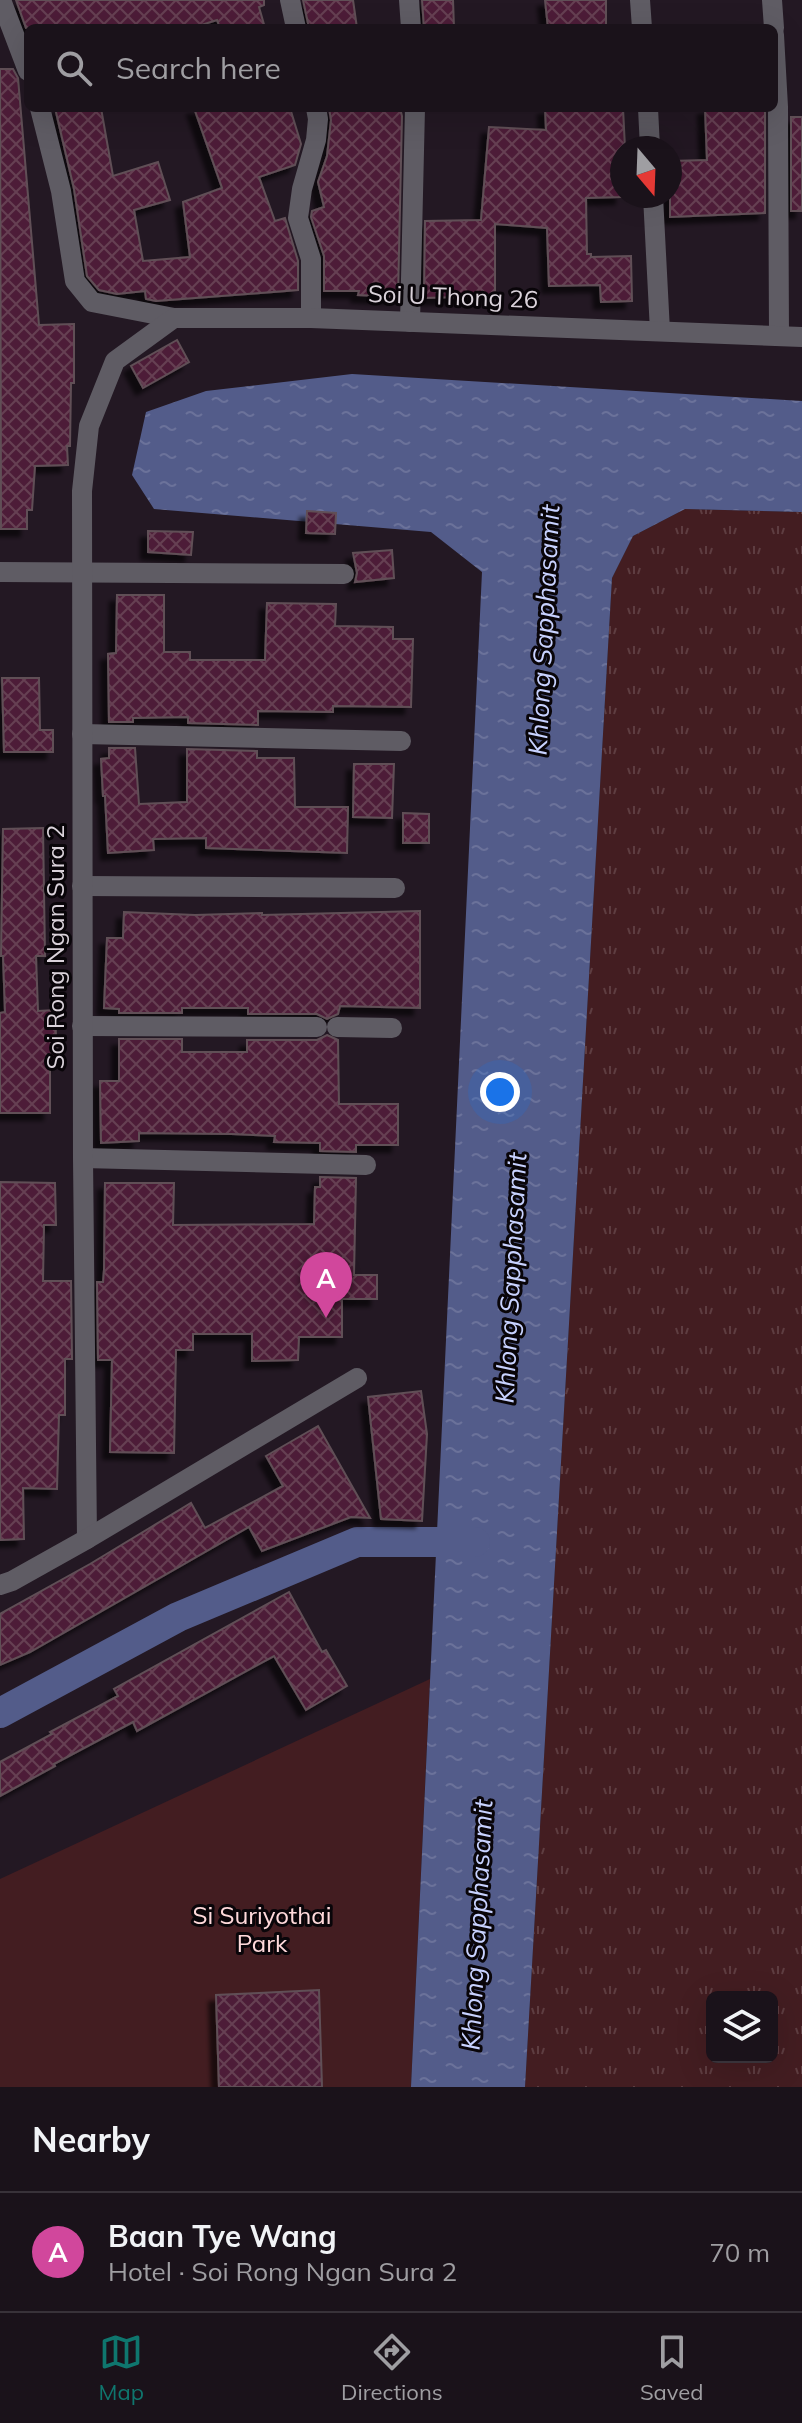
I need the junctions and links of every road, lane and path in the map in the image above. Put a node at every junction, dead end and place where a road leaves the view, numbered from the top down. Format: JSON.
{"nodes":[{"id":1,"x":1,"y":0,"type":"edge"},
{"id":2,"x":290,"y":0,"type":"edge"},
{"id":3,"x":409,"y":0,"type":"edge"},
{"id":4,"x":640,"y":0,"type":"edge"},
{"id":5,"x":772,"y":0,"type":"edge"},
{"id":6,"x":295,"y":24,"type":"edge"},
{"id":7,"x":411,"y":24,"type":"edge"},
{"id":8,"x":642,"y":24,"type":"edge"},
{"id":9,"x":774,"y":24,"type":"edge"},
{"id":10,"x":24,"y":60,"type":"edge"},
{"id":11,"x":778,"y":107,"type":"edge"},
{"id":12,"x":41,"y":112,"type":"edge"},
{"id":13,"x":317,"y":112,"type":"edge"},
{"id":14,"x":415,"y":112,"type":"edge"},
{"id":15,"x":648,"y":112,"type":"edge"},
{"id":16,"x":649,"y":136,"type":"edge"},
{"id":17,"x":654,"y":208,"type":"edge"},
{"id":18,"x":174,"y":318,"type":"junction"},
{"id":19,"x":311,"y":318,"type":"junction"},
{"id":20,"x":410,"y":322,"type":"junction"},
{"id":21,"x":660,"y":331,"type":"junction"},
{"id":22,"x":779,"y":336,"type":"junction"},
{"id":23,"x":802,"y":337,"type":"edge"},
{"id":24,"x":0,"y":572,"type":"edge"},
{"id":25,"x":82,"y":573,"type":"junction"},
{"id":26,"x":344,"y":574,"type":"dead end"},
{"id":27,"x":82,"y":734,"type":"junction"},
{"id":28,"x":401,"y":741,"type":"dead end"},
{"id":29,"x":82,"y":886,"type":"junction"},
{"id":30,"x":395,"y":888,"type":"dead end"},
{"id":31,"x":82,"y":1026,"type":"junction"},
{"id":32,"x":392,"y":1028,"type":"dead end"},
{"id":33,"x":83,"y":1158,"type":"junction"},
{"id":34,"x":366,"y":1165,"type":"dead end"},
{"id":35,"x":357,"y":1378,"type":"dead end"},
{"id":36,"x":87,"y":1539,"type":"junction"},
{"id":37,"x":0,"y":1585,"type":"edge"}],
"edges":[{"from":1,"to":10,"type":"street"},
{"from":2,"to":6,"type":"street"},
{"from":3,"to":7,"type":"street"},
{"from":4,"to":8,"type":"street"},
{"from":5,"to":9,"type":"street"},
{"from":11,"to":22,"type":"street"},
{"from":12,"to":18,"type":"street","name":"Soi U Thong 26"},
{"from":13,"to":19,"type":"street"},
{"from":14,"to":20,"type":"street"},
{"from":15,"to":16,"type":"street"},
{"from":17,"to":21,"type":"street"},
{"from":18,"to":19,"type":"street","name":"Soi U Thong 26"},
{"from":18,"to":25,"type":"street","name":"Soi Rong Ngan Sura 2"},
{"from":19,"to":20,"type":"street","name":"Soi U Thong 26"},
{"from":20,"to":21,"type":"street","name":"Soi U Thong 26"},
{"from":21,"to":22,"type":"street","name":"Soi U Thong 26"},
{"from":22,"to":23,"type":"street","name":"Soi U Thong 26"},
{"from":24,"to":25,"type":"street"},
{"from":25,"to":26,"type":"street"},
{"from":25,"to":27,"type":"street","name":"Soi Rong Ngan Sura 2"},
{"from":27,"to":28,"type":"street"},
{"from":27,"to":29,"type":"street","name":"Soi Rong Ngan Sura 2"},
{"from":29,"to":30,"type":"street"},
{"from":29,"to":31,"type":"street","name":"Soi Rong Ngan Sura 2"},
{"from":31,"to":32,"type":"street"},
{"from":31,"to":33,"type":"street","name":"Soi Rong Ngan Sura 2"},
{"from":33,"to":34,"type":"street"},
{"from":33,"to":36,"type":"street","name":"Soi Rong Ngan Sura 2"},
{"from":35,"to":36,"type":"street"},
{"from":36,"to":37,"type":"street"}]}
